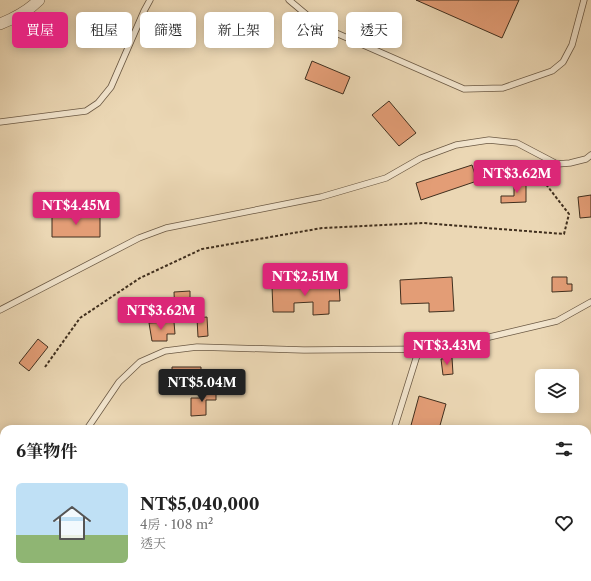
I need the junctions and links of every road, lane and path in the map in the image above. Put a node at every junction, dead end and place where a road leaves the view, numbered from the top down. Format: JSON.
{"nodes":[{"id":1,"x":39,"y":0,"type":"edge"},
{"id":2,"x":150,"y":0,"type":"edge"},
{"id":3,"x":289,"y":0,"type":"edge"},
{"id":4,"x":584,"y":0,"type":"edge"},
{"id":5,"x":0,"y":24,"type":"edge"},
{"id":6,"x":0,"y":122,"type":"edge"},
{"id":7,"x":591,"y":155,"type":"edge"},
{"id":8,"x":557,"y":164,"type":"junction"},
{"id":9,"x":591,"y":302,"type":"edge"},
{"id":10,"x":0,"y":310,"type":"edge"},
{"id":11,"x":419,"y":349,"type":"junction"},
{"id":12,"x":45,"y":367,"type":"dead end"},
{"id":13,"x":90,"y":425,"type":"edge"},
{"id":14,"x":395,"y":425,"type":"edge"}],
"edges":[{"from":1,"to":5,"type":"street"},
{"from":2,"to":6,"type":"lane"},
{"from":3,"to":4,"type":"lane"},
{"from":7,"to":8,"type":"lane"},
{"from":8,"to":10,"type":"lane"},
{"from":8,"to":12,"type":"path"},
{"from":9,"to":11,"type":"lane"},
{"from":11,"to":13,"type":"lane"},
{"from":11,"to":14,"type":"lane"}]}
